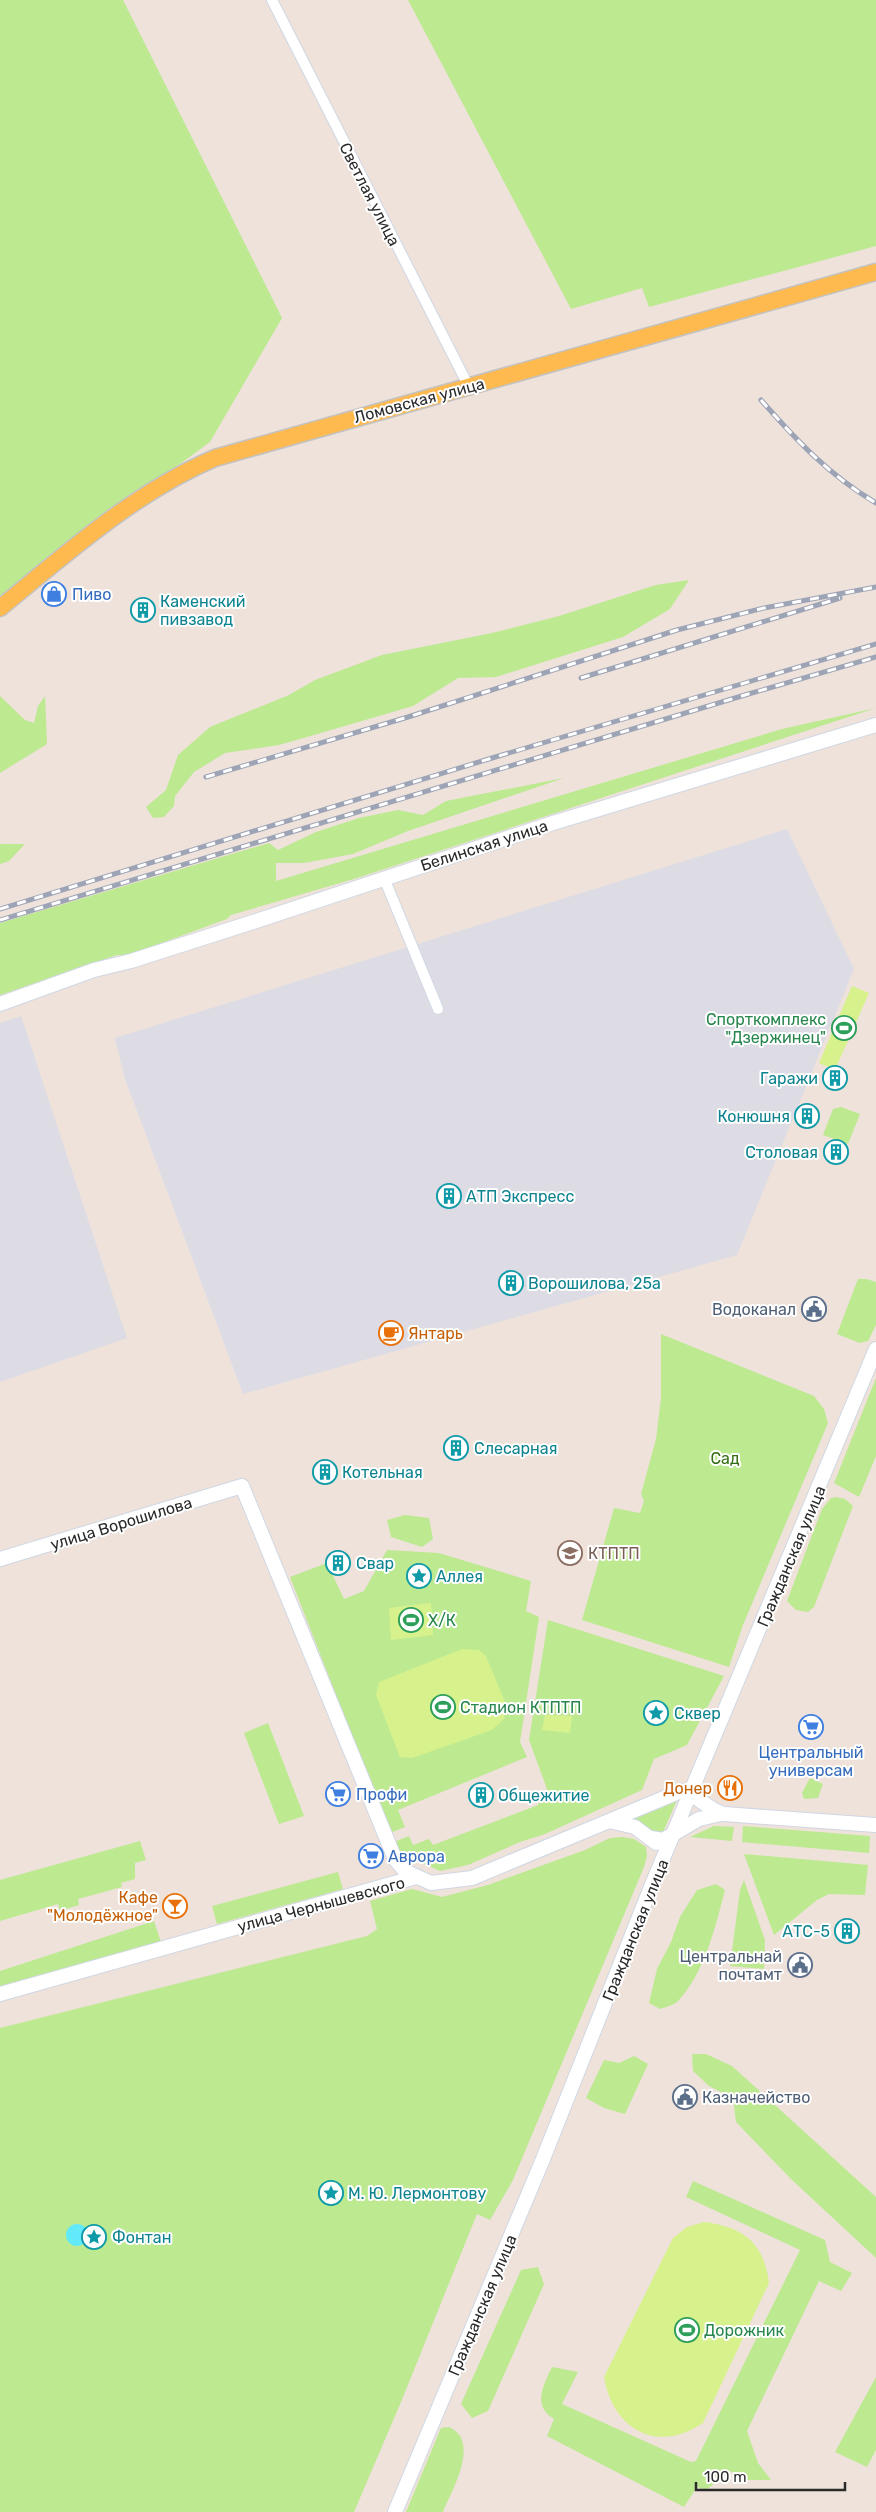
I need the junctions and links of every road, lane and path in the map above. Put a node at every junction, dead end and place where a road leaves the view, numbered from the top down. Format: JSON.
{"nodes":[{"id":1,"x":272,"y":0,"type":"edge"},
{"id":2,"x":876,"y":272,"type":"edge"},
{"id":3,"x":469,"y":387,"type":"junction"},
{"id":4,"x":0,"y":608,"type":"edge"},
{"id":5,"x":876,"y":725,"type":"edge"},
{"id":6,"x":384,"y":878,"type":"junction"},
{"id":7,"x":0,"y":1004,"type":"edge"},
{"id":8,"x":438,"y":1009,"type":"dead end"},
{"id":9,"x":876,"y":1349,"type":"edge"},
{"id":10,"x":0,"y":1559,"type":"edge"},
{"id":11,"x":696,"y":1781,"type":"junction"},
{"id":12,"x":676,"y":1793,"type":"junction"},
{"id":13,"x":690,"y":1794,"type":"junction"},
{"id":14,"x":724,"y":1814,"type":"junction"},
{"id":15,"x":688,"y":1817,"type":"junction"},
{"id":16,"x":609,"y":1821,"type":"junction"},
{"id":17,"x":876,"y":1825,"type":"edge"},
{"id":18,"x":673,"y":1836,"type":"junction"},
{"id":19,"x":651,"y":1838,"type":"junction"},
{"id":20,"x":666,"y":1853,"type":"junction"},
{"id":21,"x":416,"y":1878,"type":"junction"},
{"id":22,"x":0,"y":1994,"type":"edge"},
{"id":23,"x":395,"y":2512,"type":"edge"}],
"edges":[{"from":1,"to":3,"type":"street","name":"Светлая улица"},
{"from":2,"to":3,"type":"main road","name":"Ломовская улица"},
{"from":3,"to":4,"type":"main road","name":"Ломовская улица"},
{"from":5,"to":6,"type":"street","name":"Белинская улица"},
{"from":6,"to":7,"type":"street","name":"Белинская улица"},
{"from":6,"to":8,"type":"street"},
{"from":9,"to":11,"type":"street","name":"Гражданская улица"},
{"from":10,"to":21,"type":"street","name":"улица Ворошилова"},
{"from":11,"to":12,"type":"street"},
{"from":11,"to":13,"type":"street","name":"Гражданская улица"},
{"from":12,"to":13,"type":"street","name":"улица Чернышевского"},
{"from":12,"to":16,"type":"street","name":"улица Чернышевского"},
{"from":13,"to":14,"type":"street"},
{"from":13,"to":15,"type":"street","name":"Гражданская улица"},
{"from":14,"to":15,"type":"street"},
{"from":14,"to":17,"type":"street"},
{"from":15,"to":18,"type":"street"},
{"from":16,"to":19,"type":"street"},
{"from":16,"to":21,"type":"street","name":"улица Чернышевского"},
{"from":18,"to":19,"type":"street"},
{"from":18,"to":20,"type":"street","name":"Гражданская улица"},
{"from":19,"to":20,"type":"street"},
{"from":20,"to":23,"type":"street","name":"Гражданская улица"},
{"from":21,"to":22,"type":"street","name":"улица Чернышевского"}]}
